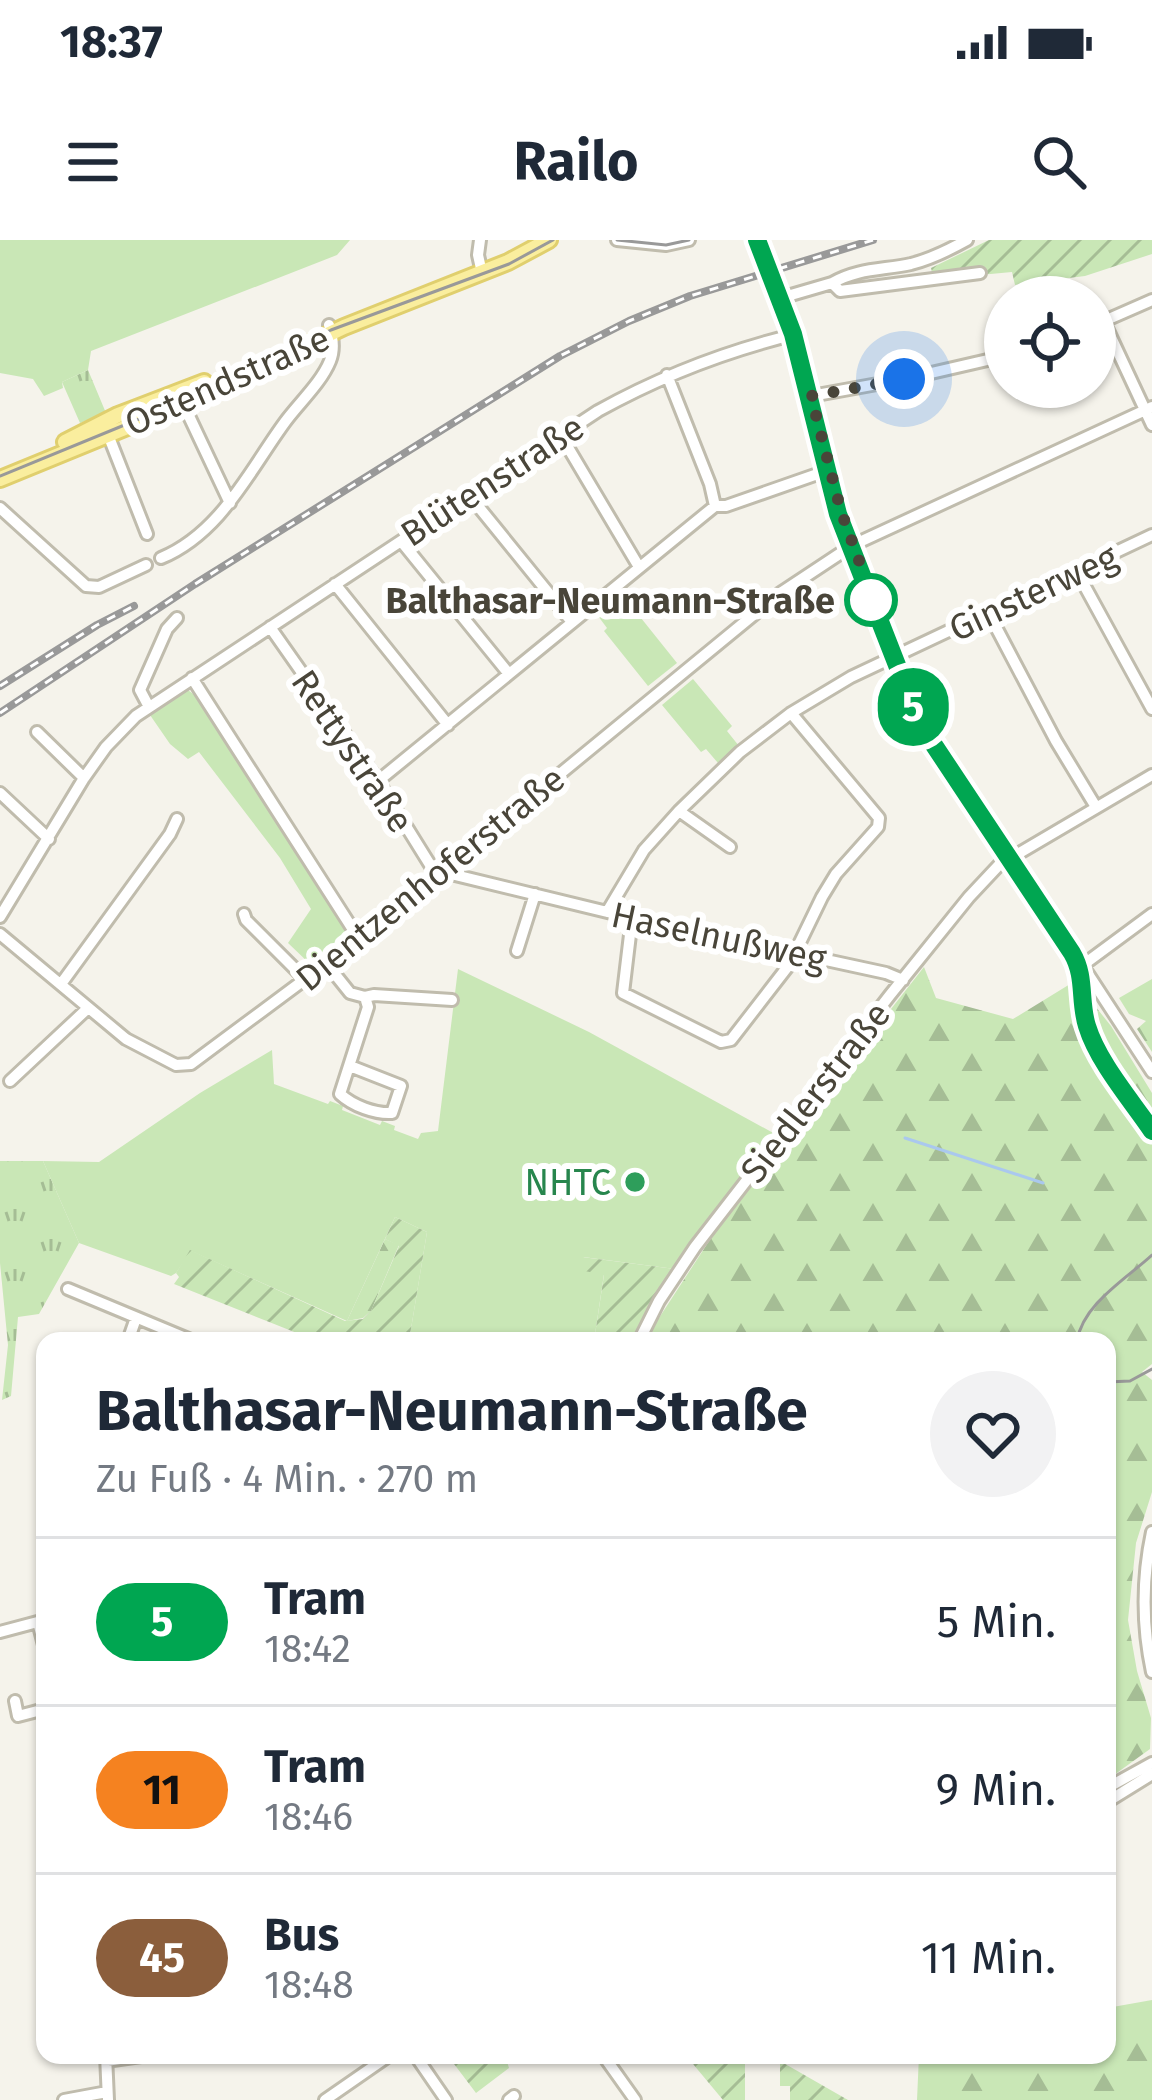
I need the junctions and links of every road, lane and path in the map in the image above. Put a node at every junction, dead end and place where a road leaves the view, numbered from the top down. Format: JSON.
{"nodes":[{"id":1,"x":480,"y":240,"type":"edge"},
{"id":2,"x":549,"y":240,"type":"edge"},
{"id":3,"x":617,"y":240,"type":"edge"},
{"id":4,"x":689,"y":240,"type":"edge"},
{"id":5,"x":967,"y":240,"type":"edge"},
{"id":6,"x":482,"y":272,"type":"junction"},
{"id":7,"x":980,"y":273,"type":"dead end"},
{"id":8,"x":776,"y":276,"type":"tunnel mouth"},
{"id":9,"x":832,"y":283,"type":"junction"},
{"id":10,"x":784,"y":297,"type":"junction"},
{"id":11,"x":1152,"y":300,"type":"edge"},
{"id":12,"x":1116,"y":316,"type":"edge"},
{"id":13,"x":330,"y":328,"type":"junction"},
{"id":14,"x":796,"y":334,"type":"junction"},
{"id":15,"x":1116,"y":353,"type":"edge"},
{"id":16,"x":984,"y":361,"type":"edge"},
{"id":17,"x":668,"y":376,"type":"junction"},
{"id":18,"x":811,"y":396,"type":"junction"},
{"id":19,"x":180,"y":398,"type":"junction"},
{"id":20,"x":1149,"y":409,"type":"edge"},
{"id":21,"x":1152,"y":425,"type":"edge"},
{"id":22,"x":106,"y":429,"type":"junction"},
{"id":23,"x":560,"y":434,"type":"junction"},
{"id":24,"x":830,"y":470,"type":"junction"},
{"id":25,"x":0,"y":475,"type":"edge"},
{"id":26,"x":469,"y":494,"type":"junction"},
{"id":27,"x":230,"y":502,"type":"junction"},
{"id":28,"x":715,"y":506,"type":"junction"},
{"id":29,"x":0,"y":508,"type":"edge"},
{"id":30,"x":148,"y":534,"type":"dead end"},
{"id":31,"x":1151,"y":540,"type":"edge"},
{"id":32,"x":401,"y":541,"type":"junction"},
{"id":33,"x":853,"y":544,"type":"junction"},
{"id":34,"x":161,"y":558,"type":"dead end"},
{"id":35,"x":146,"y":565,"type":"dead end"},
{"id":36,"x":639,"y":567,"type":"junction"},
{"id":37,"x":1077,"y":572,"type":"junction"},
{"id":38,"x":334,"y":584,"type":"junction"},
{"id":39,"x":988,"y":613,"type":"junction"},
{"id":40,"x":177,"y":618,"type":"dead end"},
{"id":41,"x":572,"y":622,"type":"junction"},
{"id":42,"x":270,"y":627,"type":"junction"},
{"id":43,"x":896,"y":657,"type":"junction"},
{"id":44,"x":509,"y":674,"type":"junction"},
{"id":45,"x":192,"y":678,"type":"junction"},
{"id":46,"x":149,"y":706,"type":"junction"},
{"id":47,"x":1152,"y":709,"type":"edge"},
{"id":48,"x":790,"y":713,"type":"junction"},
{"id":49,"x":448,"y":725,"type":"junction"},
{"id":50,"x":37,"y":732,"type":"dead end"},
{"id":51,"x":1152,"y":775,"type":"edge"},
{"id":52,"x":84,"y":778,"type":"junction"},
{"id":53,"x":378,"y":781,"type":"junction"},
{"id":54,"x":0,"y":793,"type":"edge"},
{"id":55,"x":1096,"y":807,"type":"junction"},
{"id":56,"x":679,"y":811,"type":"junction"},
{"id":57,"x":177,"y":819,"type":"dead end"},
{"id":58,"x":49,"y":839,"type":"junction"},
{"id":59,"x":730,"y":847,"type":"dead end"},
{"id":60,"x":1012,"y":859,"type":"junction"},
{"id":61,"x":442,"y":871,"type":"junction"},
{"id":62,"x":0,"y":888,"type":"edge"},
{"id":63,"x":535,"y":894,"type":"junction"},
{"id":64,"x":13,"y":898,"type":"junction"},
{"id":65,"x":607,"y":912,"type":"junction"},
{"id":66,"x":244,"y":914,"type":"dead end"},
{"id":67,"x":1152,"y":914,"type":"edge"},
{"id":68,"x":0,"y":917,"type":"edge"},
{"id":69,"x":632,"y":918,"type":"junction"},
{"id":70,"x":0,"y":934,"type":"edge"},
{"id":71,"x":359,"y":939,"type":"junction"},
{"id":72,"x":517,"y":951,"type":"dead end"},
{"id":73,"x":796,"y":953,"type":"junction"},
{"id":74,"x":326,"y":963,"type":"junction"},
{"id":75,"x":1083,"y":965,"type":"junction"},
{"id":76,"x":305,"y":979,"type":"junction"},
{"id":77,"x":903,"y":980,"type":"junction"},
{"id":78,"x":61,"y":984,"type":"junction"},
{"id":79,"x":365,"y":997,"type":"junction"},
{"id":80,"x":452,"y":1000,"type":"dead end"},
{"id":81,"x":87,"y":1009,"type":"junction"},
{"id":82,"x":350,"y":1066,"type":"junction"},
{"id":83,"x":1152,"y":1072,"type":"edge"},
{"id":84,"x":10,"y":1081,"type":"dead end"},
{"id":85,"x":68,"y":1289,"type":"dead end"},
{"id":86,"x":136,"y":1318,"type":"junction"},
{"id":87,"x":131,"y":1332,"type":"edge"},
{"id":88,"x":171,"y":1332,"type":"edge"},
{"id":89,"x":643,"y":1332,"type":"edge"},
{"id":90,"x":1152,"y":1532,"type":"edge"},
{"id":91,"x":36,"y":1622,"type":"edge"},
{"id":92,"x":0,"y":1630,"type":"edge"},
{"id":93,"x":1152,"y":1672,"type":"edge"},
{"id":94,"x":15,"y":1701,"type":"dead end"},
{"id":95,"x":36,"y":1711,"type":"edge"},
{"id":96,"x":1152,"y":1762,"type":"edge"},
{"id":97,"x":1152,"y":1774,"type":"edge"},
{"id":98,"x":1116,"y":1783,"type":"edge"},
{"id":99,"x":1116,"y":1796,"type":"edge"},
{"id":100,"x":106,"y":2064,"type":"edge"},
{"id":101,"x":377,"y":2064,"type":"edge"},
{"id":102,"x":421,"y":2064,"type":"edge"},
{"id":103,"x":609,"y":2064,"type":"edge"},
{"id":104,"x":108,"y":2096,"type":"edge"},
{"id":105,"x":64,"y":2100,"type":"edge"},
{"id":106,"x":325,"y":2100,"type":"edge"},
{"id":107,"x":446,"y":2100,"type":"edge"},
{"id":108,"x":635,"y":2100,"type":"edge"}],
"edges":[{"from":1,"to":6,"type":"street"},
{"from":2,"to":6,"type":"main road","name":"Ostendstraße"},
{"from":3,"to":4,"type":"street"},
{"from":5,"to":9,"type":"street"},
{"from":6,"to":13,"type":"main road","name":"Ostendstraße"},
{"from":7,"to":9,"type":"street"},
{"from":8,"to":10,"type":"street"},
{"from":9,"to":10,"type":"street"},
{"from":10,"to":14,"type":"street"},
{"from":11,"to":12,"type":"street"},
{"from":13,"to":19,"type":"main road","name":"Ostendstraße"},
{"from":13,"to":27,"type":"street"},
{"from":14,"to":17,"type":"street","name":"Blütenstraße"},
{"from":14,"to":18,"type":"street"},
{"from":15,"to":20,"type":"street"},
{"from":16,"to":18,"type":"street"},
{"from":17,"to":23,"type":"street","name":"Blütenstraße"},
{"from":17,"to":28,"type":"street"},
{"from":18,"to":24,"type":"street"},
{"from":19,"to":22,"type":"main road","name":"Ostendstraße"},
{"from":19,"to":27,"type":"street"},
{"from":20,"to":21,"type":"street"},
{"from":20,"to":33,"type":"street"},
{"from":22,"to":25,"type":"main road","name":"Ostendstraße"},
{"from":22,"to":30,"type":"street"},
{"from":23,"to":26,"type":"street","name":"Blütenstraße"},
{"from":23,"to":36,"type":"street"},
{"from":24,"to":28,"type":"street"},
{"from":24,"to":33,"type":"street"},
{"from":26,"to":32,"type":"street","name":"Blütenstraße"},
{"from":26,"to":41,"type":"street"},
{"from":27,"to":34,"type":"street"},
{"from":28,"to":36,"type":"street"},
{"from":29,"to":35,"type":"street"},
{"from":31,"to":37,"type":"street","name":"Ginsterweg"},
{"from":32,"to":38,"type":"street","name":"Blütenstraße"},
{"from":32,"to":44,"type":"street"},
{"from":33,"to":43,"type":"street"},
{"from":33,"to":61,"type":"street","name":"Dientzenhoferstraße"},
{"from":36,"to":41,"type":"street"},
{"from":37,"to":39,"type":"street","name":"Ginsterweg"},
{"from":37,"to":47,"type":"street"},
{"from":38,"to":42,"type":"street","name":"Blütenstraße"},
{"from":38,"to":49,"type":"street"},
{"from":39,"to":43,"type":"street","name":"Ginsterweg"},
{"from":39,"to":55,"type":"street"},
{"from":40,"to":46,"type":"street"},
{"from":41,"to":44,"type":"street"},
{"from":42,"to":45,"type":"street","name":"Blütenstraße"},
{"from":42,"to":53,"type":"street","name":"Rettystraße"},
{"from":43,"to":48,"type":"street","name":"Ginsterweg"},
{"from":43,"to":60,"type":"street"},
{"from":44,"to":49,"type":"street"},
{"from":45,"to":46,"type":"street","name":"Blütenstraße"},
{"from":45,"to":71,"type":"street"},
{"from":46,"to":52,"type":"street","name":"Blütenstraße"},
{"from":48,"to":56,"type":"street","name":"Ginsterweg"},
{"from":48,"to":73,"type":"street"},
{"from":49,"to":53,"type":"street"},
{"from":50,"to":52,"type":"street"},
{"from":51,"to":55,"type":"street","name":"Siedlerstraße"},
{"from":52,"to":58,"type":"street","name":"Blütenstraße"},
{"from":53,"to":61,"type":"street","name":"Rettystraße"},
{"from":54,"to":58,"type":"street"},
{"from":55,"to":60,"type":"street","name":"Siedlerstraße"},
{"from":56,"to":59,"type":"street"},
{"from":56,"to":65,"type":"street","name":"Ginsterweg"},
{"from":57,"to":78,"type":"street"},
{"from":58,"to":64,"type":"street","name":"Blütenstraße"},
{"from":60,"to":75,"type":"street"},
{"from":60,"to":77,"type":"street","name":"Siedlerstraße"},
{"from":61,"to":63,"type":"street","name":"Haselnußweg"},
{"from":61,"to":71,"type":"street","name":"Dientzenhoferstraße"},
{"from":62,"to":64,"type":"street"},
{"from":63,"to":65,"type":"street","name":"Haselnußweg"},
{"from":63,"to":72,"type":"street"},
{"from":64,"to":68,"type":"street","name":"Blütenstraße"},
{"from":65,"to":69,"type":"street","name":"Haselnußweg"},
{"from":66,"to":76,"type":"street"},
{"from":67,"to":75,"type":"street"},
{"from":69,"to":73,"type":"street","name":"Haselnußweg"},
{"from":69,"to":73,"type":"street"},
{"from":70,"to":78,"type":"street","name":"Dientzenhoferstraße"},
{"from":71,"to":74,"type":"street","name":"Dientzenhoferstraße"},
{"from":73,"to":77,"type":"street","name":"Haselnußweg"},
{"from":74,"to":76,"type":"street","name":"Dientzenhoferstraße"},
{"from":74,"to":79,"type":"street"},
{"from":75,"to":83,"type":"street"},
{"from":76,"to":81,"type":"street","name":"Dientzenhoferstraße"},
{"from":77,"to":89,"type":"street","name":"Siedlerstraße"},
{"from":78,"to":81,"type":"street","name":"Dientzenhoferstraße"},
{"from":79,"to":80,"type":"street"},
{"from":79,"to":82,"type":"street"},
{"from":81,"to":84,"type":"street"},
{"from":82,"to":82,"type":"street"},
{"from":85,"to":86,"type":"street"},
{"from":86,"to":87,"type":"street"},
{"from":86,"to":88,"type":"street"},
{"from":90,"to":93,"type":"street"},
{"from":91,"to":92,"type":"street"},
{"from":94,"to":95,"type":"street"},
{"from":96,"to":98,"type":"street"},
{"from":97,"to":99,"type":"street"},
{"from":100,"to":104,"type":"street"},
{"from":101,"to":106,"type":"street"},
{"from":102,"to":107,"type":"street"},
{"from":103,"to":108,"type":"street"},
{"from":104,"to":105,"type":"street"}]}
